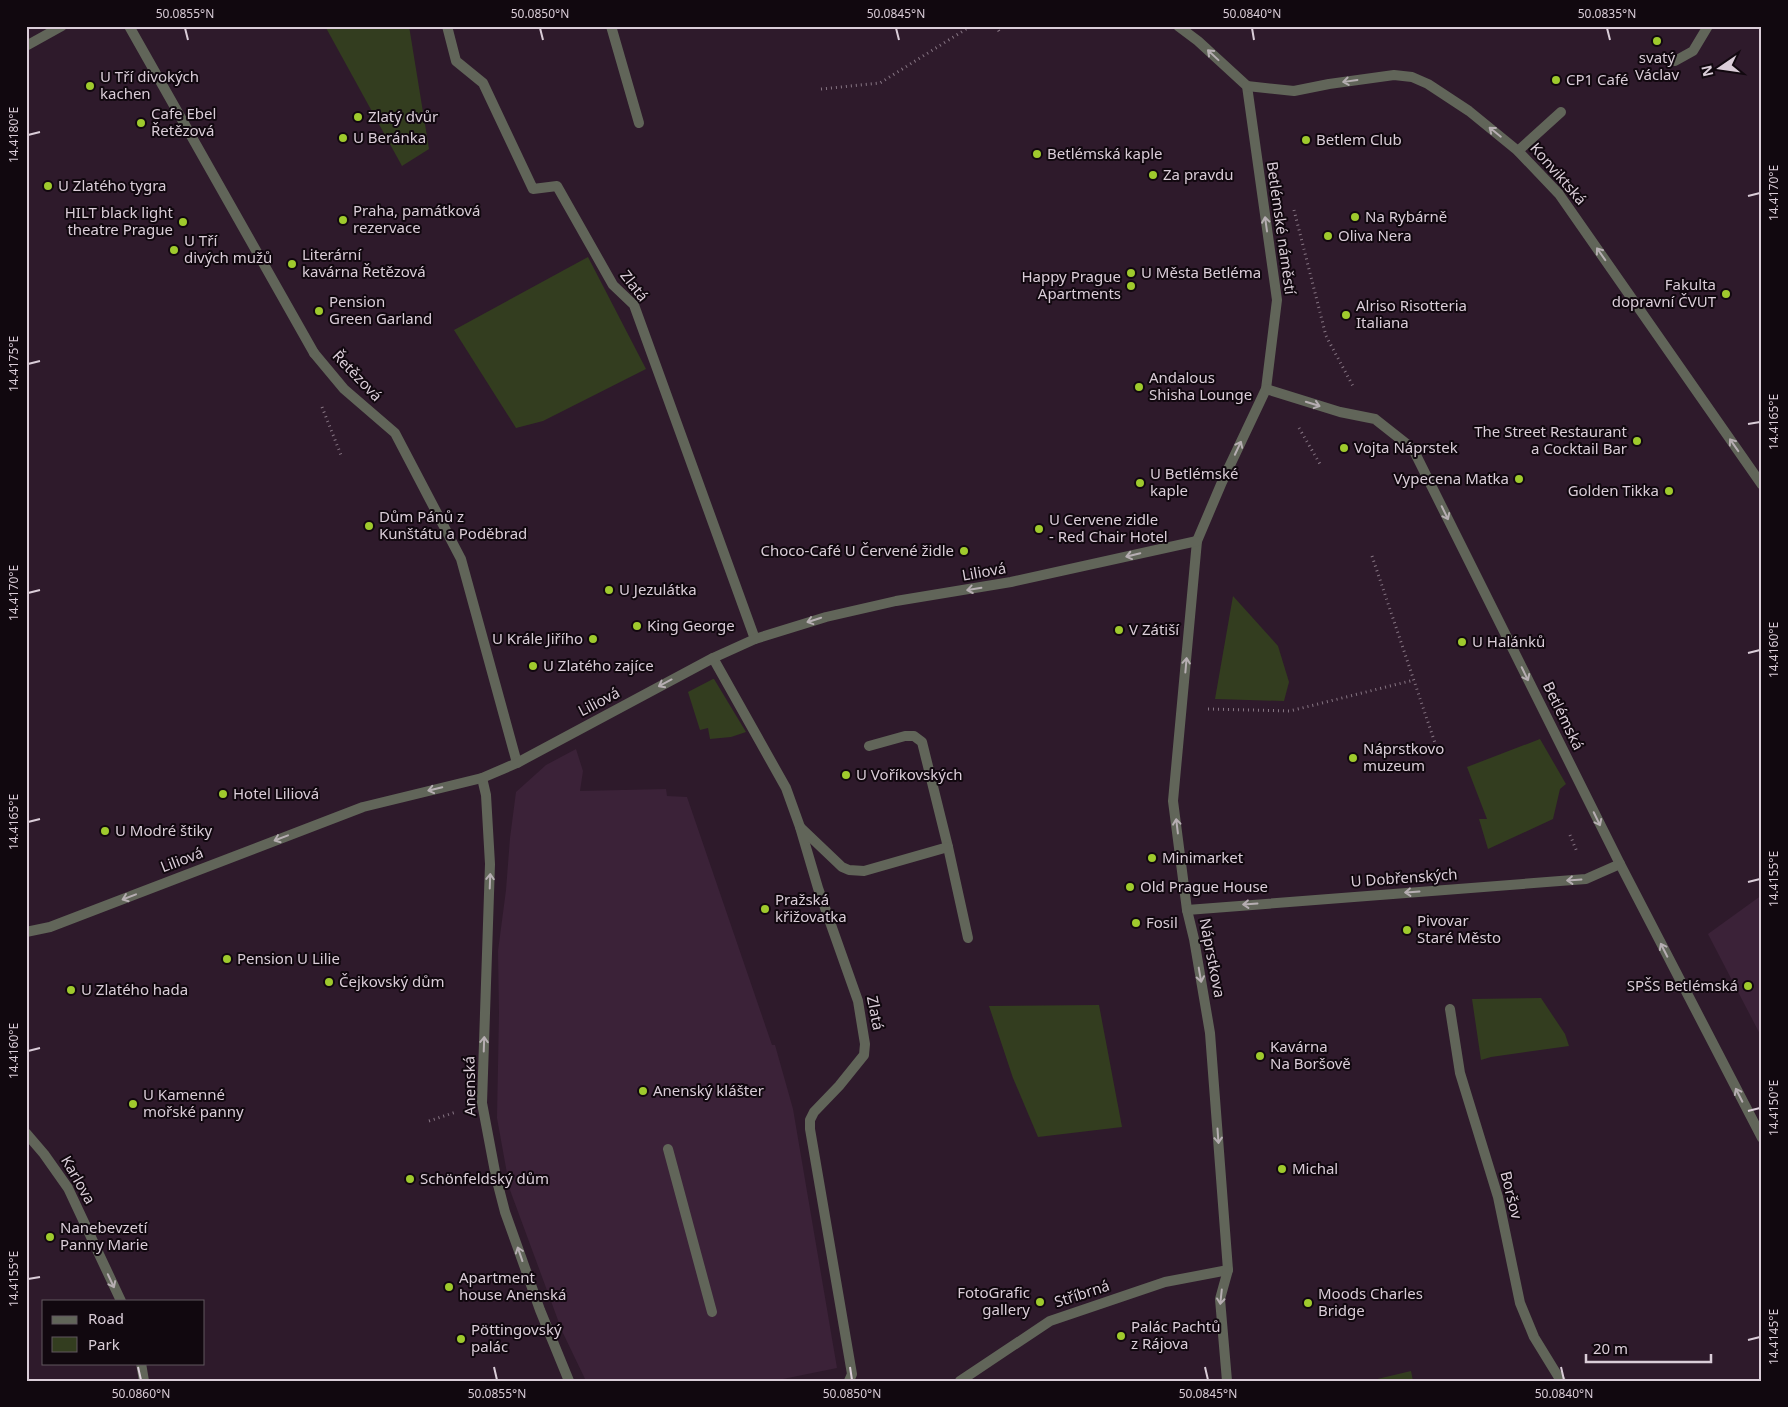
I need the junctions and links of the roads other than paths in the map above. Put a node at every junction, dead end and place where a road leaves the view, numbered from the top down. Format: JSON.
{"nodes":[{"id":1,"x":62,"y":26,"type":"edge"},
{"id":2,"x":129,"y":26,"type":"edge"},
{"id":3,"x":447,"y":26,"type":"edge"},
{"id":4,"x":611,"y":26,"type":"edge"},
{"id":5,"x":1178,"y":26,"type":"edge"},
{"id":6,"x":1708,"y":26,"type":"edge"},
{"id":7,"x":26,"y":46,"type":"edge"},
{"id":8,"x":1675,"y":61,"type":"dead end"},
{"id":9,"x":1247,"y":86,"type":"junction"},
{"id":10,"x":1561,"y":112,"type":"dead end"},
{"id":11,"x":638,"y":123,"type":"dead end"},
{"id":12,"x":1518,"y":151,"type":"junction"},
{"id":13,"x":1266,"y":389,"type":"junction"},
{"id":14,"x":1762,"y":485,"type":"edge"},
{"id":15,"x":1197,"y":541,"type":"junction"},
{"id":16,"x":756,"y":639,"type":"junction"},
{"id":17,"x":713,"y":658,"type":"junction"},
{"id":18,"x":869,"y":746,"type":"dead end"},
{"id":19,"x":517,"y":763,"type":"junction"},
{"id":20,"x":482,"y":778,"type":"junction"},
{"id":21,"x":800,"y":826,"type":"junction"},
{"id":22,"x":948,"y":847,"type":"junction"},
{"id":23,"x":1620,"y":864,"type":"junction"},
{"id":24,"x":1187,"y":910,"type":"junction"},
{"id":25,"x":26,"y":932,"type":"edge"},
{"id":26,"x":968,"y":938,"type":"dead end"},
{"id":27,"x":1450,"y":1009,"type":"dead end"},
{"id":28,"x":26,"y":1133,"type":"edge"},
{"id":29,"x":1762,"y":1138,"type":"edge"},
{"id":30,"x":668,"y":1149,"type":"dead end"},
{"id":31,"x":1228,"y":1270,"type":"junction"},
{"id":32,"x":121,"y":1300,"type":"edge"},
{"id":33,"x":712,"y":1312,"type":"dead end"},
{"id":34,"x":141,"y":1364,"type":"edge"},
{"id":35,"x":144,"y":1381,"type":"edge"},
{"id":36,"x":569,"y":1381,"type":"edge"},
{"id":37,"x":849,"y":1381,"type":"edge"},
{"id":38,"x":960,"y":1381,"type":"edge"},
{"id":39,"x":1227,"y":1381,"type":"edge"},
{"id":40,"x":1561,"y":1381,"type":"edge"}],
"edges":[{"from":1,"to":7,"type":"street"},
{"from":2,"to":19,"type":"street","name":"Řetězová"},
{"from":3,"to":16,"type":"street","name":"Zlatá"},
{"from":4,"to":11,"type":"street"},
{"from":9,"to":5,"type":"street","one_way":true},
{"from":6,"to":8,"type":"street"},
{"from":12,"to":9,"type":"street","name":"Konviktská","one_way":true},
{"from":13,"to":9,"type":"street","name":"Betlémské náměstí","one_way":true},
{"from":10,"to":12,"type":"street"},
{"from":14,"to":12,"type":"street","name":"Konviktská","one_way":true},
{"from":15,"to":13,"type":"street","name":"Betlémské náměstí","one_way":true},
{"from":13,"to":23,"type":"street","name":"Betlémská","one_way":true},
{"from":15,"to":16,"type":"street","name":"Liliová","one_way":true},
{"from":24,"to":15,"type":"street","name":"Náprstkova","one_way":true},
{"from":16,"to":17,"type":"street","name":"Liliová"},
{"from":17,"to":19,"type":"street","name":"Liliová","one_way":true},
{"from":17,"to":21,"type":"street","name":"Zlatá"},
{"from":18,"to":22,"type":"street"},
{"from":19,"to":20,"type":"street","name":"Liliová"},
{"from":20,"to":25,"type":"street","name":"Liliová","one_way":true},
{"from":36,"to":20,"type":"street","name":"Anenská","one_way":true},
{"from":21,"to":22,"type":"street"},
{"from":21,"to":37,"type":"street","name":"Zlatá"},
{"from":22,"to":26,"type":"street"},
{"from":23,"to":24,"type":"street","name":"U Dobřenských","one_way":true},
{"from":29,"to":23,"type":"street","name":"Betlémská","one_way":true},
{"from":24,"to":31,"type":"street","name":"Náprstkova","one_way":true},
{"from":27,"to":40,"type":"street","name":"Boršov"},
{"from":28,"to":32,"type":"street","name":"Karlova","one_way":true},
{"from":30,"to":33,"type":"street"},
{"from":31,"to":38,"type":"street","name":"Stříbrná"},
{"from":31,"to":39,"type":"street","name":"Náprstkova","one_way":true},
{"from":34,"to":35,"type":"street"}]}
